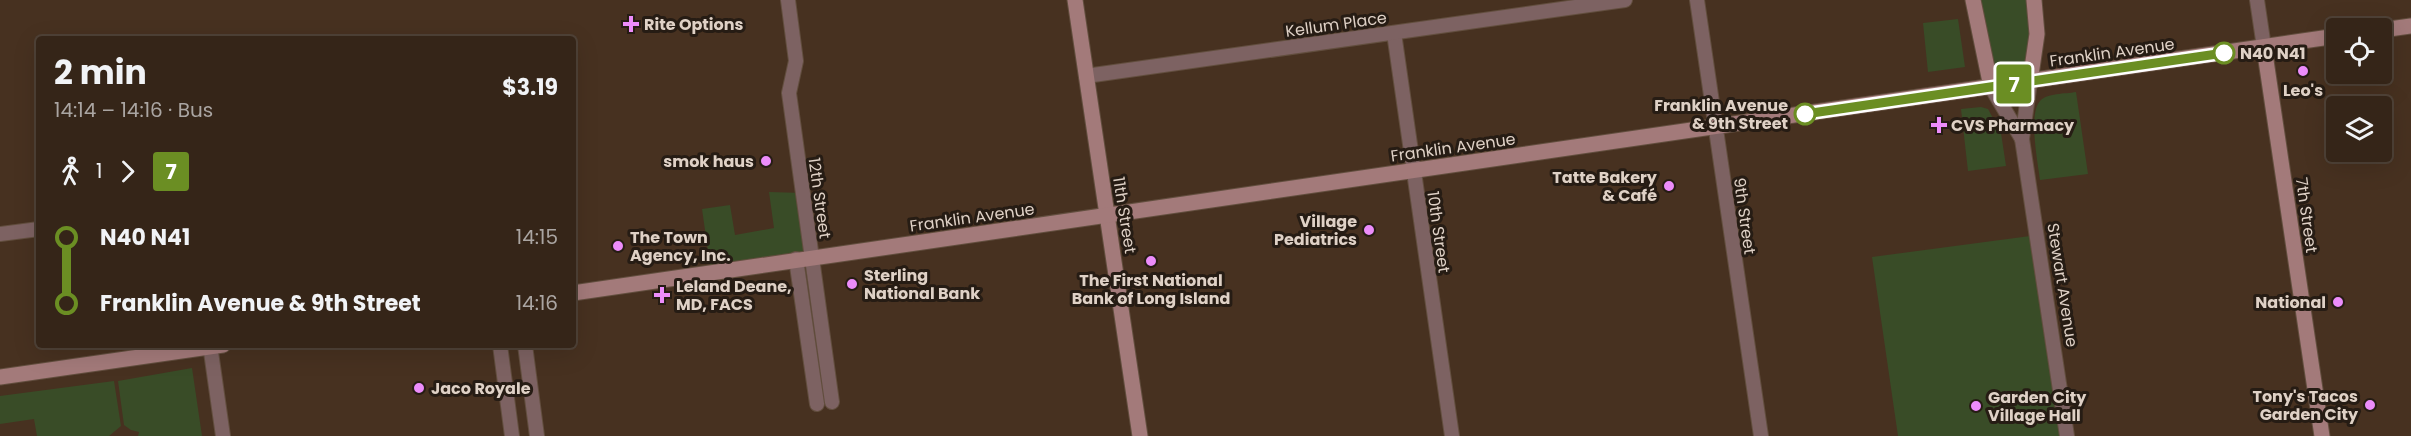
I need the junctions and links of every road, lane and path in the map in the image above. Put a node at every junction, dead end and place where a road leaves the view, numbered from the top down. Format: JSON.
{"nodes":[{"id":1,"x":788,"y":0,"type":"edge"},
{"id":2,"x":1075,"y":0,"type":"edge"},
{"id":3,"x":1625,"y":0,"type":"edge"},
{"id":4,"x":1697,"y":0,"type":"edge"},
{"id":5,"x":1973,"y":0,"type":"edge"},
{"id":6,"x":2034,"y":0,"type":"edge"},
{"id":7,"x":2257,"y":0,"type":"edge"},
{"id":8,"x":2411,"y":26,"type":"edge"},
{"id":9,"x":2392,"y":29,"type":"edge"},
{"id":10,"x":1394,"y":33,"type":"junction"},
{"id":11,"x":2326,"y":38,"type":"edge"},
{"id":12,"x":2264,"y":47,"type":"junction"},
{"id":13,"x":1086,"y":76,"type":"junction"},
{"id":14,"x":2030,"y":82,"type":"junction"},
{"id":15,"x":1991,"y":87,"type":"junction"},
{"id":16,"x":1716,"y":127,"type":"junction"},
{"id":17,"x":2022,"y":139,"type":"junction"},
{"id":18,"x":1414,"y":171,"type":"junction"},
{"id":19,"x":1107,"y":216,"type":"junction"},
{"id":20,"x":36,"y":229,"type":"edge"},
{"id":21,"x":0,"y":234,"type":"edge"},
{"id":22,"x":812,"y":257,"type":"junction"},
{"id":23,"x":796,"y":259,"type":"junction"},
{"id":24,"x":576,"y":293,"type":"edge"},
{"id":25,"x":201,"y":348,"type":"edge"},
{"id":26,"x":215,"y":348,"type":"edge"},
{"id":27,"x":500,"y":348,"type":"edge"},
{"id":28,"x":525,"y":348,"type":"edge"},
{"id":29,"x":0,"y":377,"type":"edge"},
{"id":30,"x":832,"y":402,"type":"dead end"},
{"id":31,"x":817,"y":404,"type":"dead end"},
{"id":32,"x":223,"y":436,"type":"edge"},
{"id":33,"x":512,"y":436,"type":"edge"},
{"id":34,"x":537,"y":436,"type":"edge"},
{"id":35,"x":1140,"y":436,"type":"edge"},
{"id":36,"x":1452,"y":436,"type":"edge"},
{"id":37,"x":1761,"y":436,"type":"edge"},
{"id":38,"x":2067,"y":436,"type":"edge"},
{"id":39,"x":2322,"y":436,"type":"edge"}],
"edges":[{"from":1,"to":22,"type":"street","name":"12th Street"},
{"from":2,"to":13,"type":"main road","name":"11th Street"},
{"from":3,"to":10,"type":"street","name":"Kellum Place"},
{"from":4,"to":16,"type":"street","name":"9th Street"},
{"from":5,"to":15,"type":"main road","name":"Stewart Avenue"},
{"from":6,"to":14,"type":"main road","name":"Stewart Avenue"},
{"from":7,"to":12,"type":"street","name":"7th Street"},
{"from":8,"to":9,"type":"main road"},
{"from":10,"to":13,"type":"street","name":"Kellum Place"},
{"from":10,"to":18,"type":"street","name":"10th Street"},
{"from":11,"to":12,"type":"main road","name":"Franklin Avenue"},
{"from":12,"to":14,"type":"main road","name":"Franklin Avenue"},
{"from":12,"to":39,"type":"main road","name":"7th Street"},
{"from":13,"to":19,"type":"main road","name":"11th Street"},
{"from":14,"to":15,"type":"main road","name":"Franklin Avenue"},
{"from":14,"to":17,"type":"street","name":"Stewart Avenue"},
{"from":15,"to":16,"type":"main road","name":"Franklin Avenue"},
{"from":15,"to":17,"type":"street","name":"Stewart Avenue"},
{"from":16,"to":18,"type":"main road","name":"Franklin Avenue"},
{"from":16,"to":37,"type":"street","name":"9th Street"},
{"from":17,"to":38,"type":"street","name":"Stewart Avenue"},
{"from":18,"to":19,"type":"main road","name":"Franklin Avenue"},
{"from":18,"to":36,"type":"street","name":"10th Street"},
{"from":19,"to":22,"type":"main road","name":"Franklin Avenue"},
{"from":19,"to":35,"type":"main road","name":"11th Street"},
{"from":20,"to":21,"type":"street"},
{"from":22,"to":23,"type":"main road","name":"Franklin Avenue"},
{"from":22,"to":30,"type":"street","name":"12th Street"},
{"from":23,"to":24,"type":"main road","name":"Franklin Avenue"},
{"from":23,"to":31,"type":"street"},
{"from":25,"to":29,"type":"main road"},
{"from":26,"to":32,"type":"street"},
{"from":27,"to":33,"type":"street"},
{"from":28,"to":34,"type":"street"}]}
